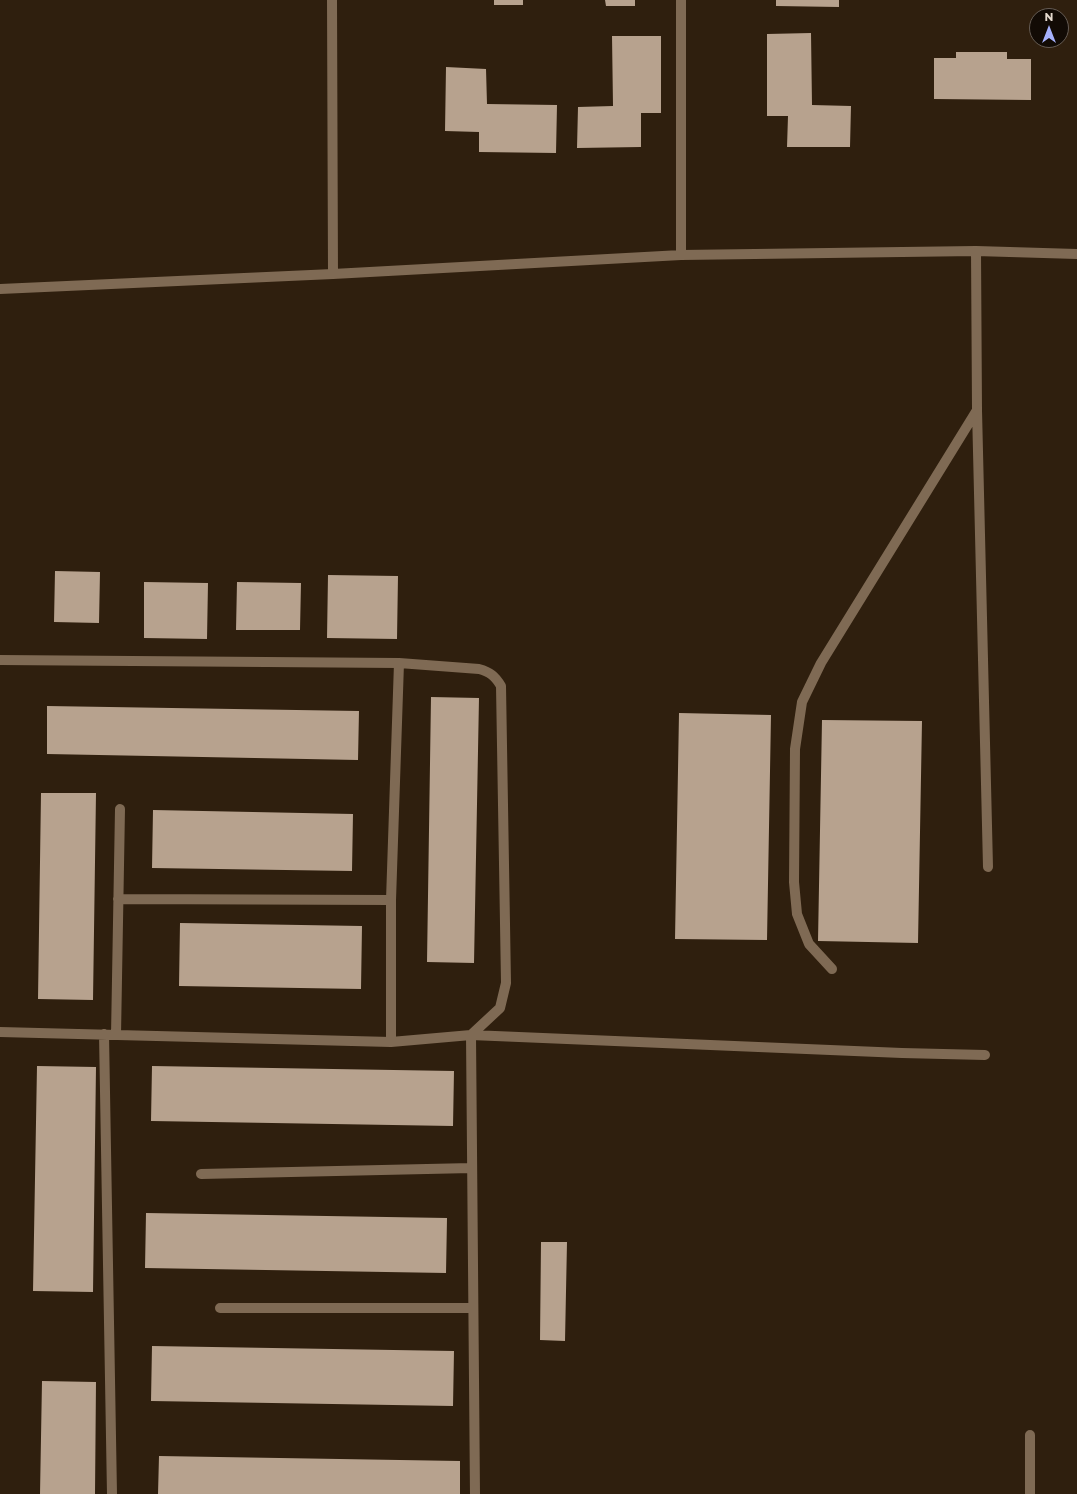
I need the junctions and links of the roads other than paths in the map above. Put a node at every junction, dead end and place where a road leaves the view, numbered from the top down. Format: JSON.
{"nodes":[{"id":1,"x":332,"y":0,"type":"edge"},
{"id":2,"x":681,"y":0,"type":"edge"},
{"id":3,"x":976,"y":250,"type":"junction"},
{"id":4,"x":1077,"y":254,"type":"edge"},
{"id":5,"x":681,"y":255,"type":"junction"},
{"id":6,"x":333,"y":274,"type":"junction"},
{"id":7,"x":0,"y":288,"type":"edge"},
{"id":8,"x":977,"y":410,"type":"junction"},
{"id":9,"x":0,"y":660,"type":"edge"},
{"id":10,"x":399,"y":663,"type":"junction"},
{"id":11,"x":120,"y":809,"type":"dead end"},
{"id":12,"x":988,"y":867,"type":"dead end"},
{"id":13,"x":118,"y":899,"type":"junction"},
{"id":14,"x":391,"y":900,"type":"junction"},
{"id":15,"x":832,"y":969,"type":"dead end"},
{"id":16,"x":0,"y":1032,"type":"edge"},
{"id":17,"x":104,"y":1034,"type":"junction"},
{"id":18,"x":116,"y":1035,"type":"junction"},
{"id":19,"x":471,"y":1035,"type":"junction"},
{"id":20,"x":391,"y":1042,"type":"junction"},
{"id":21,"x":985,"y":1054,"type":"dead end"},
{"id":22,"x":472,"y":1168,"type":"junction"},
{"id":23,"x":201,"y":1174,"type":"dead end"},
{"id":24,"x":220,"y":1308,"type":"dead end"},
{"id":25,"x":473,"y":1308,"type":"junction"},
{"id":26,"x":1030,"y":1435,"type":"dead end"},
{"id":27,"x":112,"y":1494,"type":"edge"},
{"id":28,"x":475,"y":1494,"type":"edge"},
{"id":29,"x":1030,"y":1494,"type":"edge"}],
"edges":[{"from":1,"to":6,"type":"street"},
{"from":2,"to":5,"type":"street"},
{"from":3,"to":4,"type":"street"},
{"from":3,"to":5,"type":"street"},
{"from":3,"to":8,"type":"street"},
{"from":5,"to":6,"type":"street"},
{"from":6,"to":7,"type":"street"},
{"from":8,"to":12,"type":"street"},
{"from":8,"to":15,"type":"street"},
{"from":9,"to":10,"type":"street"},
{"from":10,"to":14,"type":"street"},
{"from":10,"to":19,"type":"street"},
{"from":11,"to":13,"type":"street"},
{"from":13,"to":14,"type":"street"},
{"from":13,"to":18,"type":"street"},
{"from":14,"to":20,"type":"street"},
{"from":16,"to":17,"type":"street"},
{"from":17,"to":18,"type":"street"},
{"from":17,"to":27,"type":"street"},
{"from":18,"to":20,"type":"street"},
{"from":19,"to":20,"type":"street"},
{"from":19,"to":21,"type":"street"},
{"from":19,"to":22,"type":"street"},
{"from":22,"to":23,"type":"street"},
{"from":22,"to":25,"type":"street"},
{"from":24,"to":25,"type":"street"},
{"from":25,"to":28,"type":"street"},
{"from":26,"to":29,"type":"street"}]}
